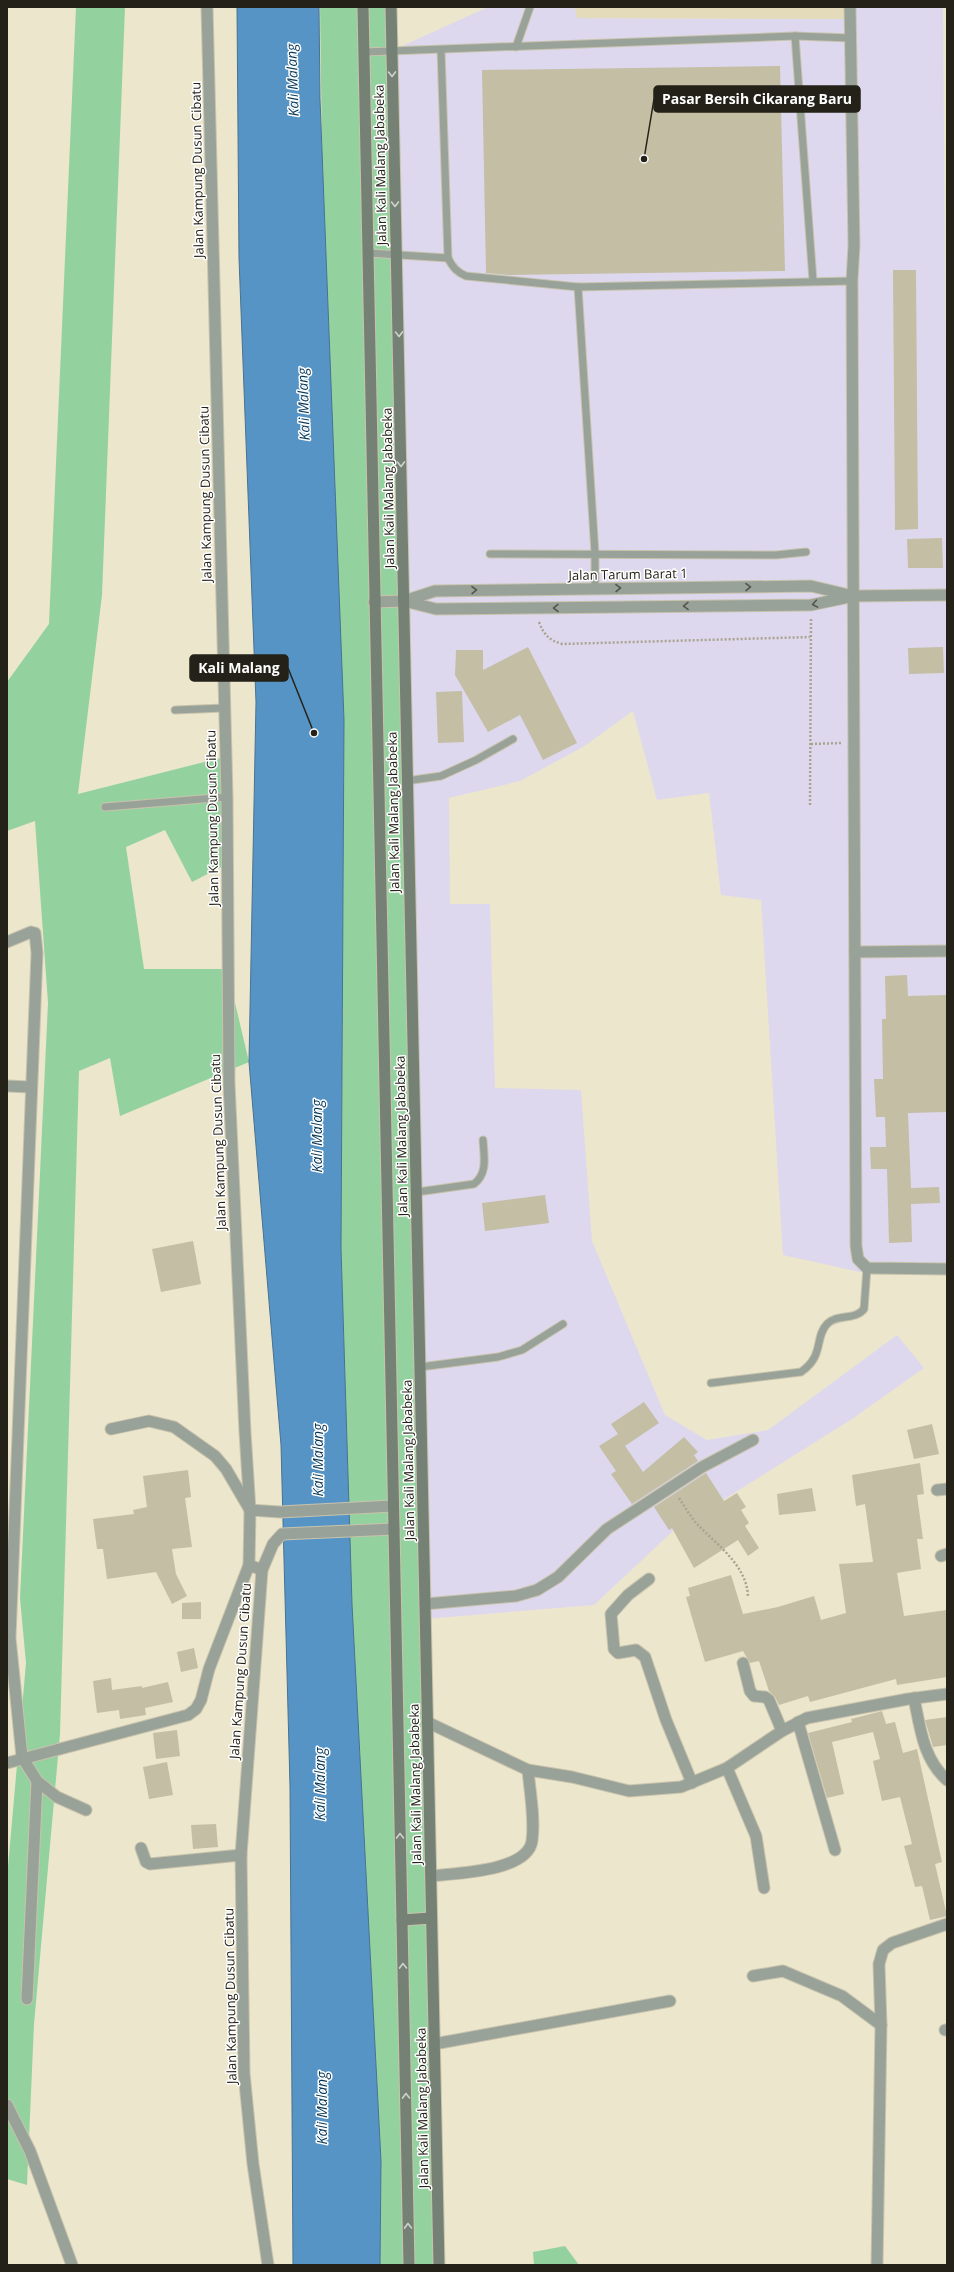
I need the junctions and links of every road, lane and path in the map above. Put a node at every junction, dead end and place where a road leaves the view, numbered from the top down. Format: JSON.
{"nodes":[{"id":1,"x":207,"y":7,"type":"edge"},
{"id":2,"x":363,"y":7,"type":"edge"},
{"id":3,"x":391,"y":7,"type":"edge"},
{"id":4,"x":530,"y":7,"type":"edge"},
{"id":5,"x":850,"y":7,"type":"edge"},
{"id":6,"x":795,"y":36,"type":"junction"},
{"id":7,"x":851,"y":38,"type":"junction"},
{"id":8,"x":516,"y":47,"type":"junction"},
{"id":9,"x":441,"y":50,"type":"junction"},
{"id":10,"x":392,"y":51,"type":"junction"},
{"id":11,"x":364,"y":52,"type":"junction"},
{"id":12,"x":368,"y":253,"type":"junction"},
{"id":13,"x":397,"y":255,"type":"junction"},
{"id":14,"x":448,"y":258,"type":"junction"},
{"id":15,"x":813,"y":281,"type":"junction"},
{"id":16,"x":852,"y":281,"type":"junction"},
{"id":17,"x":578,"y":287,"type":"junction"},
{"id":18,"x":806,"y":552,"type":"dead end"},
{"id":19,"x":595,"y":553,"type":"junction"},
{"id":20,"x":490,"y":554,"type":"dead end"},
{"id":21,"x":595,"y":589,"type":"junction"},
{"id":22,"x":947,"y":595,"type":"edge"},
{"id":23,"x":854,"y":596,"type":"junction"},
{"id":24,"x":404,"y":601,"type":"junction"},
{"id":25,"x":374,"y":602,"type":"junction"},
{"id":26,"x":811,"y":605,"type":"junction"},
{"id":27,"x":534,"y":608,"type":"junction"},
{"id":28,"x":810,"y":636,"type":"junction"},
{"id":29,"x":224,"y":708,"type":"junction"},
{"id":30,"x":175,"y":710,"type":"dead end"},
{"id":31,"x":513,"y":739,"type":"dead end"},
{"id":32,"x":854,"y":743,"type":"junction"},
{"id":33,"x":811,"y":744,"type":"junction"},
{"id":34,"x":406,"y":781,"type":"junction"},
{"id":35,"x":227,"y":797,"type":"junction"},
{"id":36,"x":810,"y":805,"type":"dead end"},
{"id":37,"x":105,"y":808,"type":"dead end"},
{"id":38,"x":7,"y":942,"type":"edge"},
{"id":39,"x":947,"y":951,"type":"edge"},
{"id":40,"x":855,"y":952,"type":"junction"},
{"id":41,"x":7,"y":1086,"type":"edge"},
{"id":42,"x":30,"y":1087,"type":"junction"},
{"id":43,"x":483,"y":1140,"type":"dead end"},
{"id":44,"x":417,"y":1192,"type":"junction"},
{"id":45,"x":867,"y":1268,"type":"junction"},
{"id":46,"x":947,"y":1269,"type":"edge"},
{"id":47,"x":563,"y":1324,"type":"dead end"},
{"id":48,"x":420,"y":1367,"type":"junction"},
{"id":49,"x":711,"y":1383,"type":"dead end"},
{"id":50,"x":111,"y":1429,"type":"dead end"},
{"id":51,"x":753,"y":1440,"type":"dead end"},
{"id":52,"x":393,"y":1506,"type":"junction"},
{"id":53,"x":250,"y":1510,"type":"junction"},
{"id":54,"x":688,"y":1512,"type":"dead end"},
{"id":55,"x":394,"y":1528,"type":"junction"},
{"id":56,"x":249,"y":1565,"type":"junction"},
{"id":57,"x":262,"y":1570,"type":"junction"},
{"id":58,"x":649,"y":1579,"type":"dead end"},
{"id":59,"x":748,"y":1598,"type":"dead end"},
{"id":60,"x":425,"y":1604,"type":"junction"},
{"id":61,"x":744,"y":1663,"type":"dead end"},
{"id":62,"x":947,"y":1694,"type":"edge"},
{"id":63,"x":914,"y":1698,"type":"junction"},
{"id":64,"x":428,"y":1722,"type":"junction"},
{"id":65,"x":798,"y":1722,"type":"junction"},
{"id":66,"x":782,"y":1730,"type":"junction"},
{"id":67,"x":22,"y":1757,"type":"junction"},
{"id":68,"x":7,"y":1763,"type":"edge"},
{"id":69,"x":727,"y":1768,"type":"junction"},
{"id":70,"x":528,"y":1770,"type":"junction"},
{"id":71,"x":947,"y":1780,"type":"edge"},
{"id":72,"x":37,"y":1781,"type":"junction"},
{"id":73,"x":692,"y":1783,"type":"junction"},
{"id":74,"x":86,"y":1810,"type":"dead end"},
{"id":75,"x":140,"y":1848,"type":"dead end"},
{"id":76,"x":835,"y":1850,"type":"dead end"},
{"id":77,"x":240,"y":1855,"type":"junction"},
{"id":78,"x":431,"y":1876,"type":"junction"},
{"id":79,"x":764,"y":1888,"type":"dead end"},
{"id":80,"x":431,"y":1918,"type":"junction"},
{"id":81,"x":402,"y":1920,"type":"junction"},
{"id":82,"x":947,"y":1924,"type":"edge"},
{"id":83,"x":752,"y":1976,"type":"dead end"},
{"id":84,"x":27,"y":1999,"type":"dead end"},
{"id":85,"x":670,"y":2001,"type":"dead end"},
{"id":86,"x":881,"y":2025,"type":"junction"},
{"id":87,"x":434,"y":2044,"type":"junction"},
{"id":88,"x":7,"y":2104,"type":"edge"},
{"id":89,"x":72,"y":2265,"type":"edge"},
{"id":90,"x":268,"y":2265,"type":"edge"},
{"id":91,"x":409,"y":2265,"type":"edge"},
{"id":92,"x":439,"y":2265,"type":"edge"},
{"id":93,"x":877,"y":2265,"type":"edge"}],
"edges":[{"from":1,"to":29,"type":"street","name":"Jalan Kampung Dusun Cibatu"},
{"from":2,"to":11,"type":"main road","name":"Jalan Kali Malang Jababeka"},
{"from":3,"to":10,"type":"main road","name":"Jalan Kali Malang Jababeka"},
{"from":4,"to":8,"type":"lane"},
{"from":5,"to":7,"type":"street"},
{"from":6,"to":7,"type":"lane"},
{"from":6,"to":8,"type":"lane"},
{"from":6,"to":15,"type":"lane"},
{"from":7,"to":16,"type":"street"},
{"from":8,"to":9,"type":"lane"},
{"from":9,"to":10,"type":"lane"},
{"from":9,"to":14,"type":"lane"},
{"from":10,"to":11,"type":"lane"},
{"from":10,"to":13,"type":"main road","name":"Jalan Kali Malang Jababeka","one_way":true},
{"from":11,"to":12,"type":"main road","name":"Jalan Kali Malang Jababeka"},
{"from":12,"to":13,"type":"lane"},
{"from":12,"to":25,"type":"main road","name":"Jalan Kali Malang Jababeka"},
{"from":13,"to":14,"type":"lane"},
{"from":13,"to":24,"type":"main road","name":"Jalan Kali Malang Jababeka","one_way":true},
{"from":14,"to":17,"type":"lane"},
{"from":15,"to":16,"type":"lane"},
{"from":15,"to":17,"type":"lane"},
{"from":16,"to":23,"type":"street"},
{"from":17,"to":19,"type":"lane"},
{"from":18,"to":19,"type":"lane"},
{"from":19,"to":20,"type":"lane"},
{"from":19,"to":21,"type":"lane"},
{"from":21,"to":23,"type":"street","name":"Jalan Tarum Barat 1","one_way":true},
{"from":24,"to":21,"type":"street","name":"Jalan Tarum Barat 1","one_way":true},
{"from":22,"to":23,"type":"street","name":"Jalan Tarum Barat 1"},
{"from":23,"to":26,"type":"street","name":"Jalan Tarum Barat 1","one_way":true},
{"from":23,"to":32,"type":"street"},
{"from":24,"to":25,"type":"street","name":"Jalan Tarum Barat 1"},
{"from":24,"to":27,"type":"street","name":"Jalan Tarum Barat 1"},
{"from":24,"to":34,"type":"main road","name":"Jalan Kali Malang Jababeka"},
{"from":25,"to":52,"type":"main road","name":"Jalan Kali Malang Jababeka"},
{"from":26,"to":27,"type":"street","name":"Jalan Tarum Barat 1","one_way":true},
{"from":26,"to":28,"type":"path"},
{"from":27,"to":28,"type":"path"},
{"from":28,"to":33,"type":"path"},
{"from":29,"to":30,"type":"lane"},
{"from":29,"to":35,"type":"street","name":"Jalan Kampung Dusun Cibatu"},
{"from":31,"to":34,"type":"lane"},
{"from":32,"to":33,"type":"path"},
{"from":32,"to":40,"type":"street"},
{"from":33,"to":36,"type":"path"},
{"from":34,"to":44,"type":"main road","name":"Jalan Kali Malang Jababeka"},
{"from":35,"to":37,"type":"lane"},
{"from":35,"to":53,"type":"street","name":"Jalan Kampung Dusun Cibatu"},
{"from":38,"to":42,"type":"street"},
{"from":39,"to":40,"type":"street"},
{"from":40,"to":45,"type":"street"},
{"from":41,"to":42,"type":"street"},
{"from":42,"to":67,"type":"street"},
{"from":43,"to":44,"type":"lane"},
{"from":44,"to":48,"type":"main road","name":"Jalan Kali Malang Jababeka"},
{"from":45,"to":46,"type":"street"},
{"from":45,"to":49,"type":"lane"},
{"from":47,"to":48,"type":"lane"},
{"from":48,"to":60,"type":"main road","name":"Jalan Kali Malang Jababeka"},
{"from":50,"to":53,"type":"street"},
{"from":51,"to":60,"type":"street"},
{"from":52,"to":53,"type":"street"},
{"from":52,"to":55,"type":"main road","name":"Jalan Kali Malang Jababeka"},
{"from":53,"to":56,"type":"street","name":"Jalan Kampung Dusun Cibatu"},
{"from":54,"to":59,"type":"path"},
{"from":55,"to":57,"type":"street"},
{"from":81,"to":55,"type":"main road","name":"Jalan Kali Malang Jababeka","one_way":true},
{"from":56,"to":57,"type":"street","name":"Jalan Kampung Dusun Cibatu"},
{"from":56,"to":67,"type":"street"},
{"from":57,"to":77,"type":"street","name":"Jalan Kampung Dusun Cibatu"},
{"from":58,"to":73,"type":"street"},
{"from":60,"to":64,"type":"main road","name":"Jalan Kali Malang Jababeka"},
{"from":61,"to":66,"type":"street"},
{"from":62,"to":63,"type":"street"},
{"from":63,"to":65,"type":"street"},
{"from":63,"to":71,"type":"street"},
{"from":64,"to":70,"type":"street"},
{"from":64,"to":78,"type":"main road","name":"Jalan Kali Malang Jababeka"},
{"from":65,"to":66,"type":"street"},
{"from":65,"to":76,"type":"street"},
{"from":66,"to":69,"type":"street"},
{"from":67,"to":68,"type":"street"},
{"from":67,"to":72,"type":"street"},
{"from":69,"to":73,"type":"street"},
{"from":69,"to":79,"type":"street"},
{"from":70,"to":73,"type":"street"},
{"from":70,"to":78,"type":"street"},
{"from":72,"to":74,"type":"street"},
{"from":72,"to":84,"type":"street"},
{"from":75,"to":77,"type":"street"},
{"from":77,"to":90,"type":"street","name":"Jalan Kampung Dusun Cibatu"},
{"from":78,"to":80,"type":"main road","name":"Jalan Kali Malang Jababeka"},
{"from":80,"to":81,"type":"main road"},
{"from":80,"to":87,"type":"main road","name":"Jalan Kali Malang Jababeka"},
{"from":91,"to":81,"type":"main road","name":"Jalan Kali Malang Jababeka","one_way":true},
{"from":82,"to":86,"type":"street"},
{"from":83,"to":86,"type":"street"},
{"from":85,"to":87,"type":"street"},
{"from":86,"to":93,"type":"street"},
{"from":87,"to":92,"type":"main road","name":"Jalan Kali Malang Jababeka"},
{"from":88,"to":89,"type":"street"}]}
